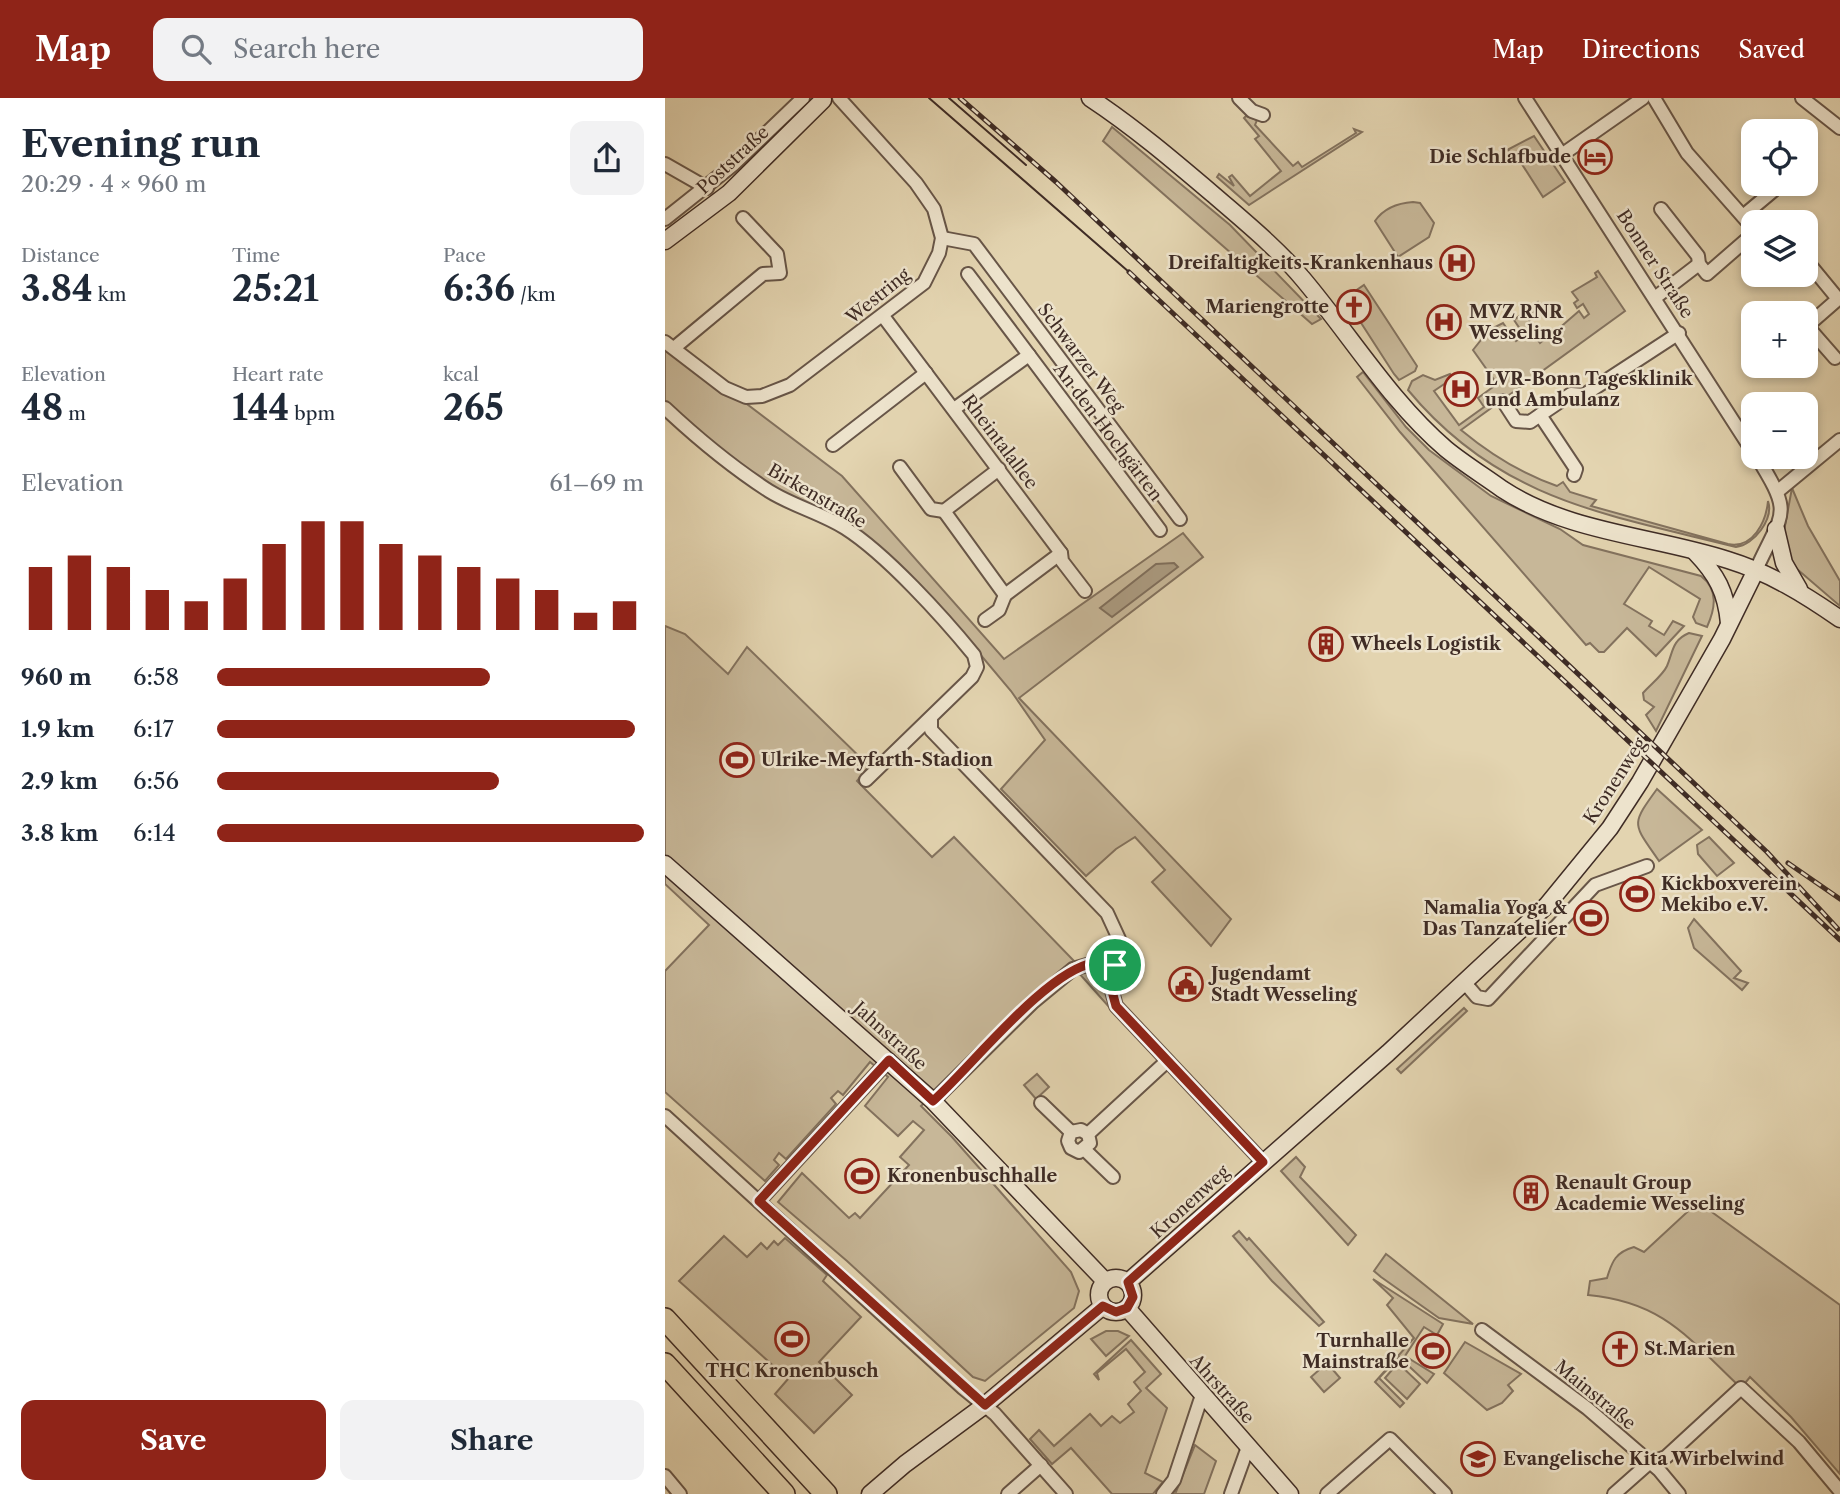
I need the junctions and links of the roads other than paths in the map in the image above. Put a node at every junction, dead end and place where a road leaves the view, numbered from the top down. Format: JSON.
{"nodes":[{"id":1,"x":803,"y":98,"type":"edge"},
{"id":2,"x":1090,"y":98,"type":"edge"},
{"id":3,"x":1240,"y":98,"type":"edge"},
{"id":4,"x":1525,"y":98,"type":"edge"},
{"id":5,"x":1643,"y":98,"type":"edge"},
{"id":6,"x":1654,"y":98,"type":"edge"},
{"id":7,"x":1802,"y":98,"type":"edge"},
{"id":8,"x":831,"y":99,"type":"edge"},
{"id":9,"x":1263,"y":115,"type":"dead end"},
{"id":10,"x":1840,"y":128,"type":"edge"},
{"id":11,"x":1563,"y":154,"type":"junction"},
{"id":12,"x":665,"y":164,"type":"edge"},
{"id":13,"x":707,"y":188,"type":"junction"},
{"id":14,"x":1767,"y":196,"type":"edge"},
{"id":15,"x":1661,"y":209,"type":"dead end"},
{"id":16,"x":1750,"y":210,"type":"edge"},
{"id":17,"x":1741,"y":214,"type":"edge"},
{"id":18,"x":743,"y":218,"type":"dead end"},
{"id":19,"x":665,"y":219,"type":"edge"},
{"id":20,"x":942,"y":238,"type":"junction"},
{"id":21,"x":665,"y":241,"type":"edge"},
{"id":22,"x":1741,"y":244,"type":"edge"},
{"id":23,"x":1699,"y":264,"type":"junction"},
{"id":24,"x":968,"y":274,"type":"dead end"},
{"id":25,"x":1818,"y":274,"type":"edge"},
{"id":26,"x":1656,"y":297,"type":"junction"},
{"id":27,"x":1839,"y":299,"type":"edge"},
{"id":28,"x":883,"y":316,"type":"junction"},
{"id":29,"x":1818,"y":317,"type":"edge"},
{"id":30,"x":1679,"y":333,"type":"junction"},
{"id":31,"x":1818,"y":339,"type":"edge"},
{"id":32,"x":669,"y":345,"type":"edge"},
{"id":33,"x":1029,"y":355,"type":"junction"},
{"id":34,"x":1835,"y":358,"type":"dead end"},
{"id":35,"x":926,"y":373,"type":"junction"},
{"id":36,"x":1503,"y":401,"type":"dead end"},
{"id":37,"x":665,"y":408,"type":"edge"},
{"id":38,"x":954,"y":409,"type":"junction"},
{"id":39,"x":1540,"y":415,"type":"junction"},
{"id":40,"x":1741,"y":433,"type":"edge"},
{"id":41,"x":1840,"y":440,"type":"edge"},
{"id":42,"x":833,"y":445,"type":"dead end"},
{"id":43,"x":900,"y":467,"type":"dead end"},
{"id":44,"x":999,"y":469,"type":"junction"},
{"id":45,"x":1764,"y":469,"type":"edge"},
{"id":46,"x":1574,"y":475,"type":"dead end"},
{"id":47,"x":1778,"y":491,"type":"junction"},
{"id":48,"x":944,"y":511,"type":"junction"},
{"id":49,"x":1179,"y":519,"type":"dead end"},
{"id":50,"x":1776,"y":529,"type":"junction"},
{"id":51,"x":1160,"y":530,"type":"dead end"},
{"id":52,"x":1693,"y":550,"type":"junction"},
{"id":53,"x":1061,"y":553,"type":"junction"},
{"id":54,"x":1756,"y":570,"type":"junction"},
{"id":55,"x":1085,"y":591,"type":"dead end"},
{"id":56,"x":1800,"y":592,"type":"junction"},
{"id":57,"x":1005,"y":595,"type":"junction"},
{"id":58,"x":1840,"y":619,"type":"edge"},
{"id":59,"x":985,"y":620,"type":"dead end"},
{"id":60,"x":1730,"y":624,"type":"junction"},
{"id":61,"x":931,"y":719,"type":"junction"},
{"id":62,"x":866,"y":780,"type":"dead end"},
{"id":63,"x":665,"y":864,"type":"edge"},
{"id":64,"x":1647,"y":866,"type":"dead end"},
{"id":65,"x":1115,"y":965,"type":"junction"},
{"id":66,"x":1465,"y":983,"type":"junction"},
{"id":67,"x":889,"y":1060,"type":"junction"},
{"id":68,"x":1165,"y":1062,"type":"junction"},
{"id":69,"x":933,"y":1101,"type":"junction"},
{"id":70,"x":1041,"y":1103,"type":"dead end"},
{"id":71,"x":665,"y":1116,"type":"edge"},
{"id":72,"x":1071,"y":1132,"type":"junction"},
{"id":73,"x":1088,"y":1134,"type":"junction"},
{"id":74,"x":1085,"y":1150,"type":"junction"},
{"id":75,"x":1263,"y":1162,"type":"junction"},
{"id":76,"x":1113,"y":1177,"type":"dead end"},
{"id":77,"x":759,"y":1201,"type":"junction"},
{"id":78,"x":1105,"y":1281,"type":"junction"},
{"id":79,"x":1128,"y":1282,"type":"junction"},
{"id":80,"x":1103,"y":1306,"type":"junction"},
{"id":81,"x":1127,"y":1308,"type":"junction"},
{"id":82,"x":665,"y":1319,"type":"edge"},
{"id":83,"x":1482,"y":1330,"type":"dead end"},
{"id":84,"x":665,"y":1364,"type":"edge"},
{"id":85,"x":1202,"y":1395,"type":"junction"},
{"id":86,"x":985,"y":1405,"type":"junction"},
{"id":87,"x":1248,"y":1447,"type":"junction"},
{"id":88,"x":1649,"y":1463,"type":"junction"},
{"id":89,"x":1041,"y":1465,"type":"junction"},
{"id":90,"x":665,"y":1476,"type":"edge"},
{"id":91,"x":1840,"y":1491,"type":"edge"},
{"id":92,"x":824,"y":1492,"type":"edge"},
{"id":93,"x":680,"y":1494,"type":"edge"},
{"id":94,"x":783,"y":1494,"type":"edge"},
{"id":95,"x":870,"y":1494,"type":"edge"},
{"id":96,"x":1008,"y":1494,"type":"edge"},
{"id":97,"x":1066,"y":1494,"type":"edge"},
{"id":98,"x":1163,"y":1494,"type":"edge"},
{"id":99,"x":1231,"y":1494,"type":"edge"},
{"id":100,"x":1290,"y":1494,"type":"edge"},
{"id":101,"x":1327,"y":1494,"type":"edge"},
{"id":102,"x":1445,"y":1494,"type":"edge"},
{"id":103,"x":1614,"y":1494,"type":"edge"},
{"id":104,"x":1679,"y":1494,"type":"edge"}],
"edges":[{"from":1,"to":13,"type":"street"},
{"from":2,"to":52,"type":"street"},
{"from":3,"to":9,"type":"street"},
{"from":4,"to":11,"type":"street","name":"Bonner Straße"},
{"from":5,"to":11,"type":"street"},
{"from":6,"to":17,"type":"street"},
{"from":7,"to":10,"type":"street"},
{"from":8,"to":20,"type":"street"},
{"from":8,"to":21,"type":"street","name":"Poststraße"},
{"from":11,"to":26,"type":"street","name":"Bonner Straße"},
{"from":12,"to":13,"type":"street"},
{"from":13,"to":19,"type":"street"},
{"from":14,"to":16,"type":"street"},
{"from":15,"to":23,"type":"street"},
{"from":18,"to":32,"type":"street"},
{"from":20,"to":28,"type":"street","name":"Westring"},
{"from":20,"to":49,"type":"street","name":"Schwarzer Weg"},
{"from":22,"to":23,"type":"street"},
{"from":23,"to":26,"type":"street"},
{"from":24,"to":33,"type":"street","name":"An den Hochgärten"},
{"from":25,"to":27,"type":"street"},
{"from":26,"to":30,"type":"street","name":"Bonner Straße"},
{"from":27,"to":29,"type":"street"},
{"from":28,"to":32,"type":"street","name":"Westring"},
{"from":28,"to":35,"type":"street","name":"Rheintalallee"},
{"from":30,"to":39,"type":"street"},
{"from":30,"to":40,"type":"street","name":"Bonner Straße"},
{"from":31,"to":34,"type":"street"},
{"from":33,"to":38,"type":"street"},
{"from":33,"to":51,"type":"street","name":"An den Hochgärten"},
{"from":35,"to":38,"type":"street","name":"Rheintalallee"},
{"from":35,"to":42,"type":"street"},
{"from":36,"to":39,"type":"street"},
{"from":37,"to":61,"type":"street","name":"Birkenstraße"},
{"from":38,"to":44,"type":"street","name":"Rheintalallee"},
{"from":39,"to":46,"type":"street"},
{"from":41,"to":47,"type":"street"},
{"from":43,"to":48,"type":"street"},
{"from":44,"to":48,"type":"street"},
{"from":44,"to":53,"type":"street","name":"Rheintalallee"},
{"from":45,"to":47,"type":"street"},
{"from":47,"to":50,"type":"street"},
{"from":48,"to":57,"type":"street"},
{"from":50,"to":54,"type":"street"},
{"from":50,"to":56,"type":"street"},
{"from":52,"to":54,"type":"street"},
{"from":52,"to":60,"type":"street"},
{"from":53,"to":55,"type":"street","name":"Rheintalallee"},
{"from":53,"to":57,"type":"street"},
{"from":54,"to":56,"type":"street"},
{"from":54,"to":60,"type":"street","name":"Kronenweg"},
{"from":56,"to":58,"type":"street"},
{"from":57,"to":59,"type":"street"},
{"from":60,"to":66,"type":"street","name":"Kronenweg"},
{"from":61,"to":62,"type":"street","name":"Birkenstraße"},
{"from":61,"to":65,"type":"street"},
{"from":63,"to":67,"type":"street","name":"Jahnstraße"},
{"from":64,"to":66,"type":"street"},
{"from":65,"to":68,"type":"street"},
{"from":65,"to":69,"type":"street"},
{"from":66,"to":75,"type":"street","name":"Kronenweg"},
{"from":67,"to":69,"type":"street","name":"Jahnstraße"},
{"from":67,"to":77,"type":"street"},
{"from":68,"to":73,"type":"street"},
{"from":68,"to":75,"type":"street"},
{"from":69,"to":78,"type":"street","name":"Jahnstraße"},
{"from":70,"to":72,"type":"street"},
{"from":71,"to":77,"type":"street"},
{"from":72,"to":73,"type":"street"},
{"from":72,"to":74,"type":"street"},
{"from":73,"to":74,"type":"street"},
{"from":74,"to":76,"type":"street"},
{"from":75,"to":79,"type":"street","name":"Kronenweg"},
{"from":77,"to":86,"type":"street"},
{"from":78,"to":79,"type":"street"},
{"from":78,"to":80,"type":"street"},
{"from":79,"to":81,"type":"street"},
{"from":80,"to":81,"type":"street"},
{"from":80,"to":86,"type":"street"},
{"from":81,"to":85,"type":"street","name":"Ahrstraße"},
{"from":82,"to":92,"type":"highway"},
{"from":83,"to":88,"type":"street","name":"Mainstraße"},
{"from":84,"to":94,"type":"highway"},
{"from":85,"to":87,"type":"street","name":"Ahrstraße"},
{"from":85,"to":98,"type":"street"},
{"from":86,"to":89,"type":"street"},
{"from":86,"to":95,"type":"street"},
{"from":87,"to":99,"type":"street"},
{"from":87,"to":100,"type":"street","name":"Ahrstraße"},
{"from":88,"to":91,"type":"street"},
{"from":88,"to":103,"type":"street"},
{"from":88,"to":104,"type":"street","name":"Mainstraße"},
{"from":89,"to":96,"type":"street"},
{"from":89,"to":97,"type":"street"},
{"from":90,"to":93,"type":"street"},
{"from":101,"to":102,"type":"street"}]}
